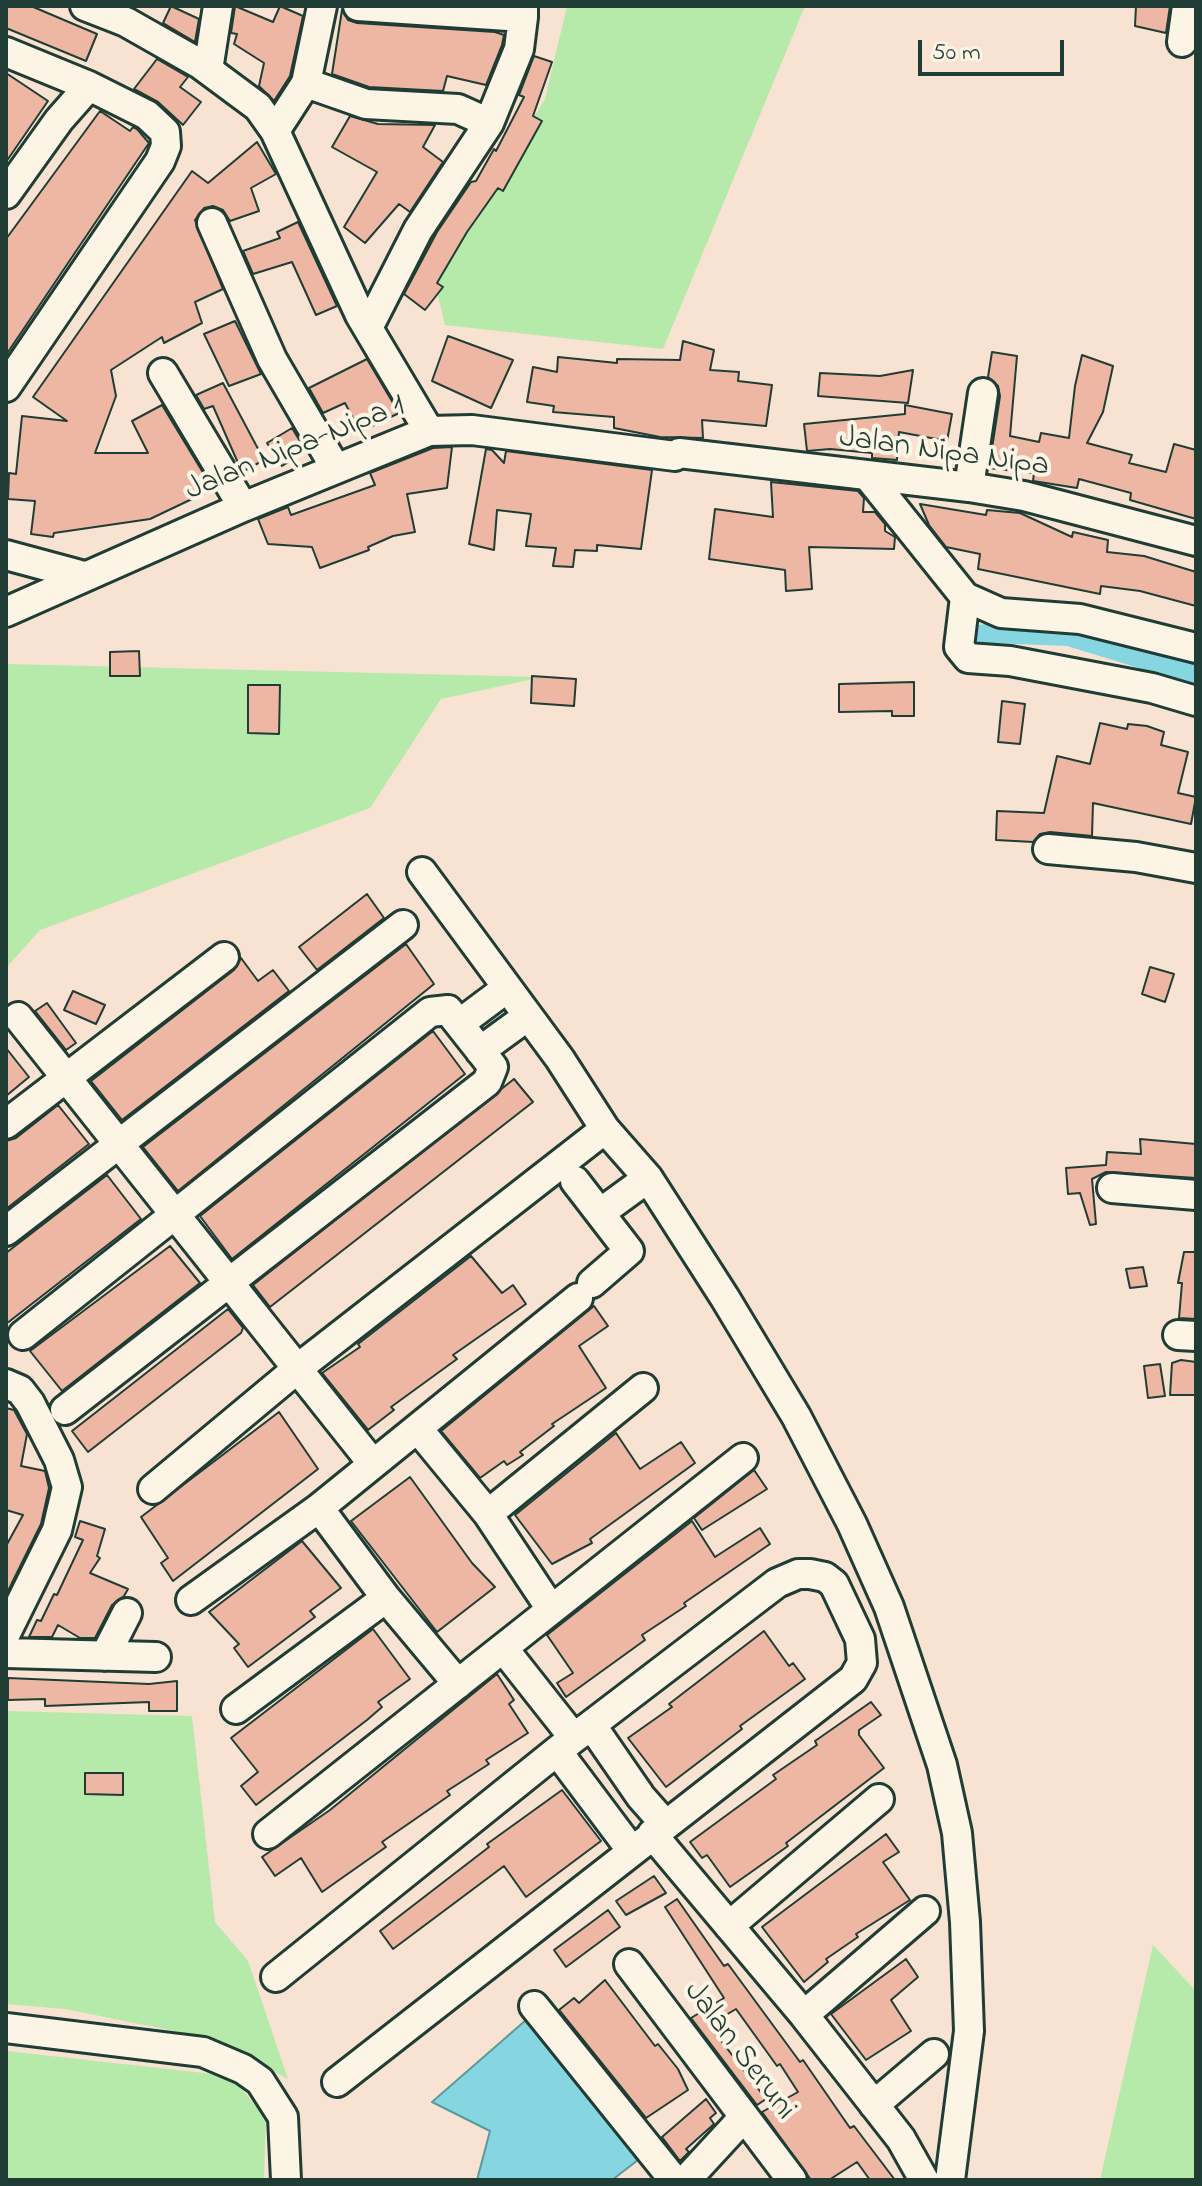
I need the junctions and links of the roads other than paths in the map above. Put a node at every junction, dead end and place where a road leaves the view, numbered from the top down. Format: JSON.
{"nodes":[{"id":1,"x":85,"y":6,"type":"edge"},
{"id":2,"x":218,"y":6,"type":"edge"},
{"id":3,"x":322,"y":6,"type":"edge"},
{"id":4,"x":358,"y":6,"type":"edge"},
{"id":5,"x":1187,"y":6,"type":"edge"},
{"id":6,"x":523,"y":12,"type":"edge"},
{"id":7,"x":128,"y":14,"type":"edge"},
{"id":8,"x":1182,"y":42,"type":"dead end"},
{"id":9,"x":6,"y":52,"type":"edge"},
{"id":10,"x":208,"y":70,"type":"junction"},
{"id":11,"x":306,"y":83,"type":"junction"},
{"id":12,"x":89,"y":86,"type":"junction"},
{"id":13,"x":489,"y":123,"type":"junction"},
{"id":14,"x":275,"y":131,"type":"junction"},
{"id":15,"x":6,"y":194,"type":"edge"},
{"id":16,"x":212,"y":223,"type":"dead end"},
{"id":17,"x":368,"y":328,"type":"junction"},
{"id":18,"x":163,"y":373,"type":"dead end"},
{"id":19,"x":6,"y":384,"type":"edge"},
{"id":20,"x":983,"y":393,"type":"dead end"},
{"id":21,"x":429,"y":431,"type":"junction"},
{"id":22,"x":677,"y":455,"type":"joint"},
{"id":23,"x":336,"y":469,"type":"junction"},
{"id":24,"x":868,"y":476,"type":"junction"},
{"id":25,"x":969,"y":487,"type":"junction"},
{"id":26,"x":243,"y":507,"type":"junction"},
{"id":27,"x":1196,"y":541,"type":"edge"},
{"id":28,"x":6,"y":555,"type":"edge"},
{"id":29,"x":84,"y":576,"type":"junction"},
{"id":30,"x":6,"y":612,"type":"edge"},
{"id":31,"x":962,"y":623,"type":"junction"},
{"id":32,"x":1196,"y":648,"type":"edge"},
{"id":33,"x":1196,"y":701,"type":"edge"},
{"id":34,"x":1048,"y":849,"type":"dead end"},
{"id":35,"x":1196,"y":868,"type":"edge"},
{"id":36,"x":422,"y":872,"type":"dead end"},
{"id":37,"x":403,"y":925,"type":"dead end"},
{"id":38,"x":224,"y":957,"type":"dead end"},
{"id":39,"x":507,"y":988,"type":"junction"},
{"id":40,"x":528,"y":1016,"type":"junction"},
{"id":41,"x":18,"y":1017,"type":"dead end"},
{"id":42,"x":459,"y":1024,"type":"junction"},
{"id":43,"x":480,"y":1051,"type":"junction"},
{"id":44,"x":66,"y":1078,"type":"junction"},
{"id":45,"x":6,"y":1124,"type":"edge"},
{"id":46,"x":605,"y":1129,"type":"junction"},
{"id":47,"x":119,"y":1145,"type":"junction"},
{"id":48,"x":648,"y":1178,"type":"junction"},
{"id":49,"x":575,"y":1181,"type":"dead end"},
{"id":50,"x":1112,"y":1188,"type":"dead end"},
{"id":51,"x":1196,"y":1195,"type":"edge"},
{"id":52,"x":600,"y":1213,"type":"junction"},
{"id":53,"x":175,"y":1214,"type":"junction"},
{"id":54,"x":6,"y":1231,"type":"edge"},
{"id":55,"x":229,"y":1283,"type":"junction"},
{"id":56,"x":23,"y":1335,"type":"dead end"},
{"id":57,"x":297,"y":1369,"type":"junction"},
{"id":58,"x":6,"y":1384,"type":"edge"},
{"id":59,"x":643,"y":1388,"type":"dead end"},
{"id":60,"x":65,"y":1410,"type":"dead end"},
{"id":61,"x":418,"y":1429,"type":"junction"},
{"id":62,"x":743,"y":1458,"type":"dead end"},
{"id":63,"x":373,"y":1464,"type":"junction"},
{"id":64,"x":153,"y":1489,"type":"dead end"},
{"id":65,"x":319,"y":1508,"type":"junction"},
{"id":66,"x":488,"y":1514,"type":"junction"},
{"id":67,"x":878,"y":1583,"type":"junction"},
{"id":68,"x":386,"y":1598,"type":"junction"},
{"id":69,"x":191,"y":1600,"type":"dead end"},
{"id":70,"x":845,"y":1605,"type":"junction"},
{"id":71,"x":551,"y":1609,"type":"junction"},
{"id":72,"x":127,"y":1613,"type":"dead end"},
{"id":73,"x":6,"y":1633,"type":"edge"},
{"id":74,"x":503,"y":1648,"type":"junction"},
{"id":75,"x":6,"y":1653,"type":"edge"},
{"id":76,"x":105,"y":1656,"type":"junction"},
{"id":77,"x":156,"y":1657,"type":"dead end"},
{"id":78,"x":458,"y":1684,"type":"junction"},
{"id":79,"x":236,"y":1709,"type":"dead end"},
{"id":80,"x":574,"y":1738,"type":"junction"},
{"id":81,"x":879,"y":1799,"type":"dead end"},
{"id":82,"x":268,"y":1834,"type":"dead end"},
{"id":83,"x":649,"y":1836,"type":"junction"},
{"id":84,"x":925,"y":1911,"type":"dead end"},
{"id":85,"x":729,"y":1926,"type":"junction"},
{"id":86,"x":629,"y":1964,"type":"dead end"},
{"id":87,"x":276,"y":1977,"type":"dead end"},
{"id":88,"x":534,"y":2006,"type":"dead end"},
{"id":89,"x":804,"y":2015,"type":"junction"},
{"id":90,"x":6,"y":2028,"type":"edge"},
{"id":91,"x":934,"y":2054,"type":"dead end"},
{"id":92,"x":337,"y":2082,"type":"dead end"},
{"id":93,"x":874,"y":2105,"type":"junction"},
{"id":94,"x":744,"y":2117,"type":"junction"},
{"id":95,"x":286,"y":2180,"type":"edge"},
{"id":96,"x":674,"y":2180,"type":"edge"},
{"id":97,"x":686,"y":2180,"type":"edge"},
{"id":98,"x":792,"y":2180,"type":"edge"},
{"id":99,"x":924,"y":2180,"type":"edge"},
{"id":100,"x":950,"y":2180,"type":"edge"}],
"edges":[{"from":1,"to":7,"type":"street"},
{"from":2,"to":10,"type":"street"},
{"from":3,"to":11,"type":"street"},
{"from":4,"to":6,"type":"street"},
{"from":5,"to":8,"type":"street"},
{"from":6,"to":13,"type":"street"},
{"from":7,"to":10,"type":"street"},
{"from":9,"to":12,"type":"street"},
{"from":10,"to":14,"type":"street"},
{"from":11,"to":13,"type":"street"},
{"from":11,"to":14,"type":"street"},
{"from":12,"to":15,"type":"street"},
{"from":12,"to":19,"type":"street"},
{"from":13,"to":17,"type":"street"},
{"from":14,"to":17,"type":"street"},
{"from":16,"to":23,"type":"street"},
{"from":17,"to":21,"type":"street"},
{"from":18,"to":26,"type":"street"},
{"from":20,"to":25,"type":"street"},
{"from":21,"to":22,"type":"street","name":"Jalan Nipa-Nipa 1"},
{"from":21,"to":23,"type":"street","name":"Jalan Nipa-Nipa 1"},
{"from":22,"to":24,"type":"street","name":"Jalan Nipa Nipa"},
{"from":23,"to":26,"type":"street","name":"Jalan Nipa-Nipa 1"},
{"from":24,"to":25,"type":"street","name":"Jalan Nipa Nipa"},
{"from":24,"to":31,"type":"street"},
{"from":25,"to":27,"type":"street","name":"Jalan Nipa Nipa"},
{"from":26,"to":29,"type":"street","name":"Jalan Nipa-Nipa 1"},
{"from":28,"to":29,"type":"street"},
{"from":29,"to":30,"type":"street","name":"Jalan Nipa-Nipa 1"},
{"from":31,"to":32,"type":"street"},
{"from":31,"to":33,"type":"street"},
{"from":34,"to":35,"type":"street"},
{"from":36,"to":39,"type":"street"},
{"from":37,"to":47,"type":"street"},
{"from":38,"to":44,"type":"street"},
{"from":39,"to":40,"type":"street"},
{"from":39,"to":42,"type":"street"},
{"from":40,"to":43,"type":"street"},
{"from":40,"to":46,"type":"street"},
{"from":41,"to":44,"type":"street"},
{"from":42,"to":43,"type":"street"},
{"from":42,"to":53,"type":"street"},
{"from":43,"to":55,"type":"street"},
{"from":44,"to":45,"type":"street"},
{"from":44,"to":47,"type":"street"},
{"from":46,"to":48,"type":"street"},
{"from":46,"to":57,"type":"street"},
{"from":47,"to":53,"type":"street"},
{"from":47,"to":54,"type":"street"},
{"from":48,"to":52,"type":"street"},
{"from":48,"to":67,"type":"street"},
{"from":49,"to":52,"type":"street"},
{"from":50,"to":51,"type":"street"},
{"from":52,"to":61,"type":"street"},
{"from":53,"to":55,"type":"street"},
{"from":53,"to":56,"type":"street"},
{"from":55,"to":57,"type":"street"},
{"from":55,"to":60,"type":"street"},
{"from":57,"to":63,"type":"street"},
{"from":57,"to":64,"type":"street"},
{"from":58,"to":73,"type":"street"},
{"from":59,"to":66,"type":"street"},
{"from":61,"to":63,"type":"street"},
{"from":61,"to":66,"type":"street"},
{"from":62,"to":71,"type":"street"},
{"from":63,"to":65,"type":"street"},
{"from":65,"to":68,"type":"street"},
{"from":65,"to":69,"type":"street"},
{"from":66,"to":71,"type":"street"},
{"from":67,"to":70,"type":"street"},
{"from":67,"to":100,"type":"street"},
{"from":68,"to":78,"type":"street"},
{"from":68,"to":79,"type":"street"},
{"from":70,"to":80,"type":"street"},
{"from":70,"to":83,"type":"street"},
{"from":71,"to":74,"type":"street"},
{"from":72,"to":76,"type":"street"},
{"from":74,"to":78,"type":"street"},
{"from":74,"to":80,"type":"street"},
{"from":75,"to":76,"type":"street"},
{"from":76,"to":77,"type":"street"},
{"from":78,"to":82,"type":"street"},
{"from":80,"to":83,"type":"street"},
{"from":80,"to":83,"type":"street"},
{"from":80,"to":87,"type":"street"},
{"from":81,"to":85,"type":"street"},
{"from":83,"to":85,"type":"street"},
{"from":83,"to":92,"type":"street"},
{"from":84,"to":89,"type":"street"},
{"from":85,"to":89,"type":"street"},
{"from":86,"to":94,"type":"street","name":"Jalan Seruni"},
{"from":88,"to":96,"type":"street"},
{"from":89,"to":93,"type":"street"},
{"from":90,"to":95,"type":"street"},
{"from":91,"to":93,"type":"street"},
{"from":93,"to":99,"type":"street"},
{"from":94,"to":97,"type":"street"},
{"from":94,"to":98,"type":"street","name":"Jalan Seruni"}]}
